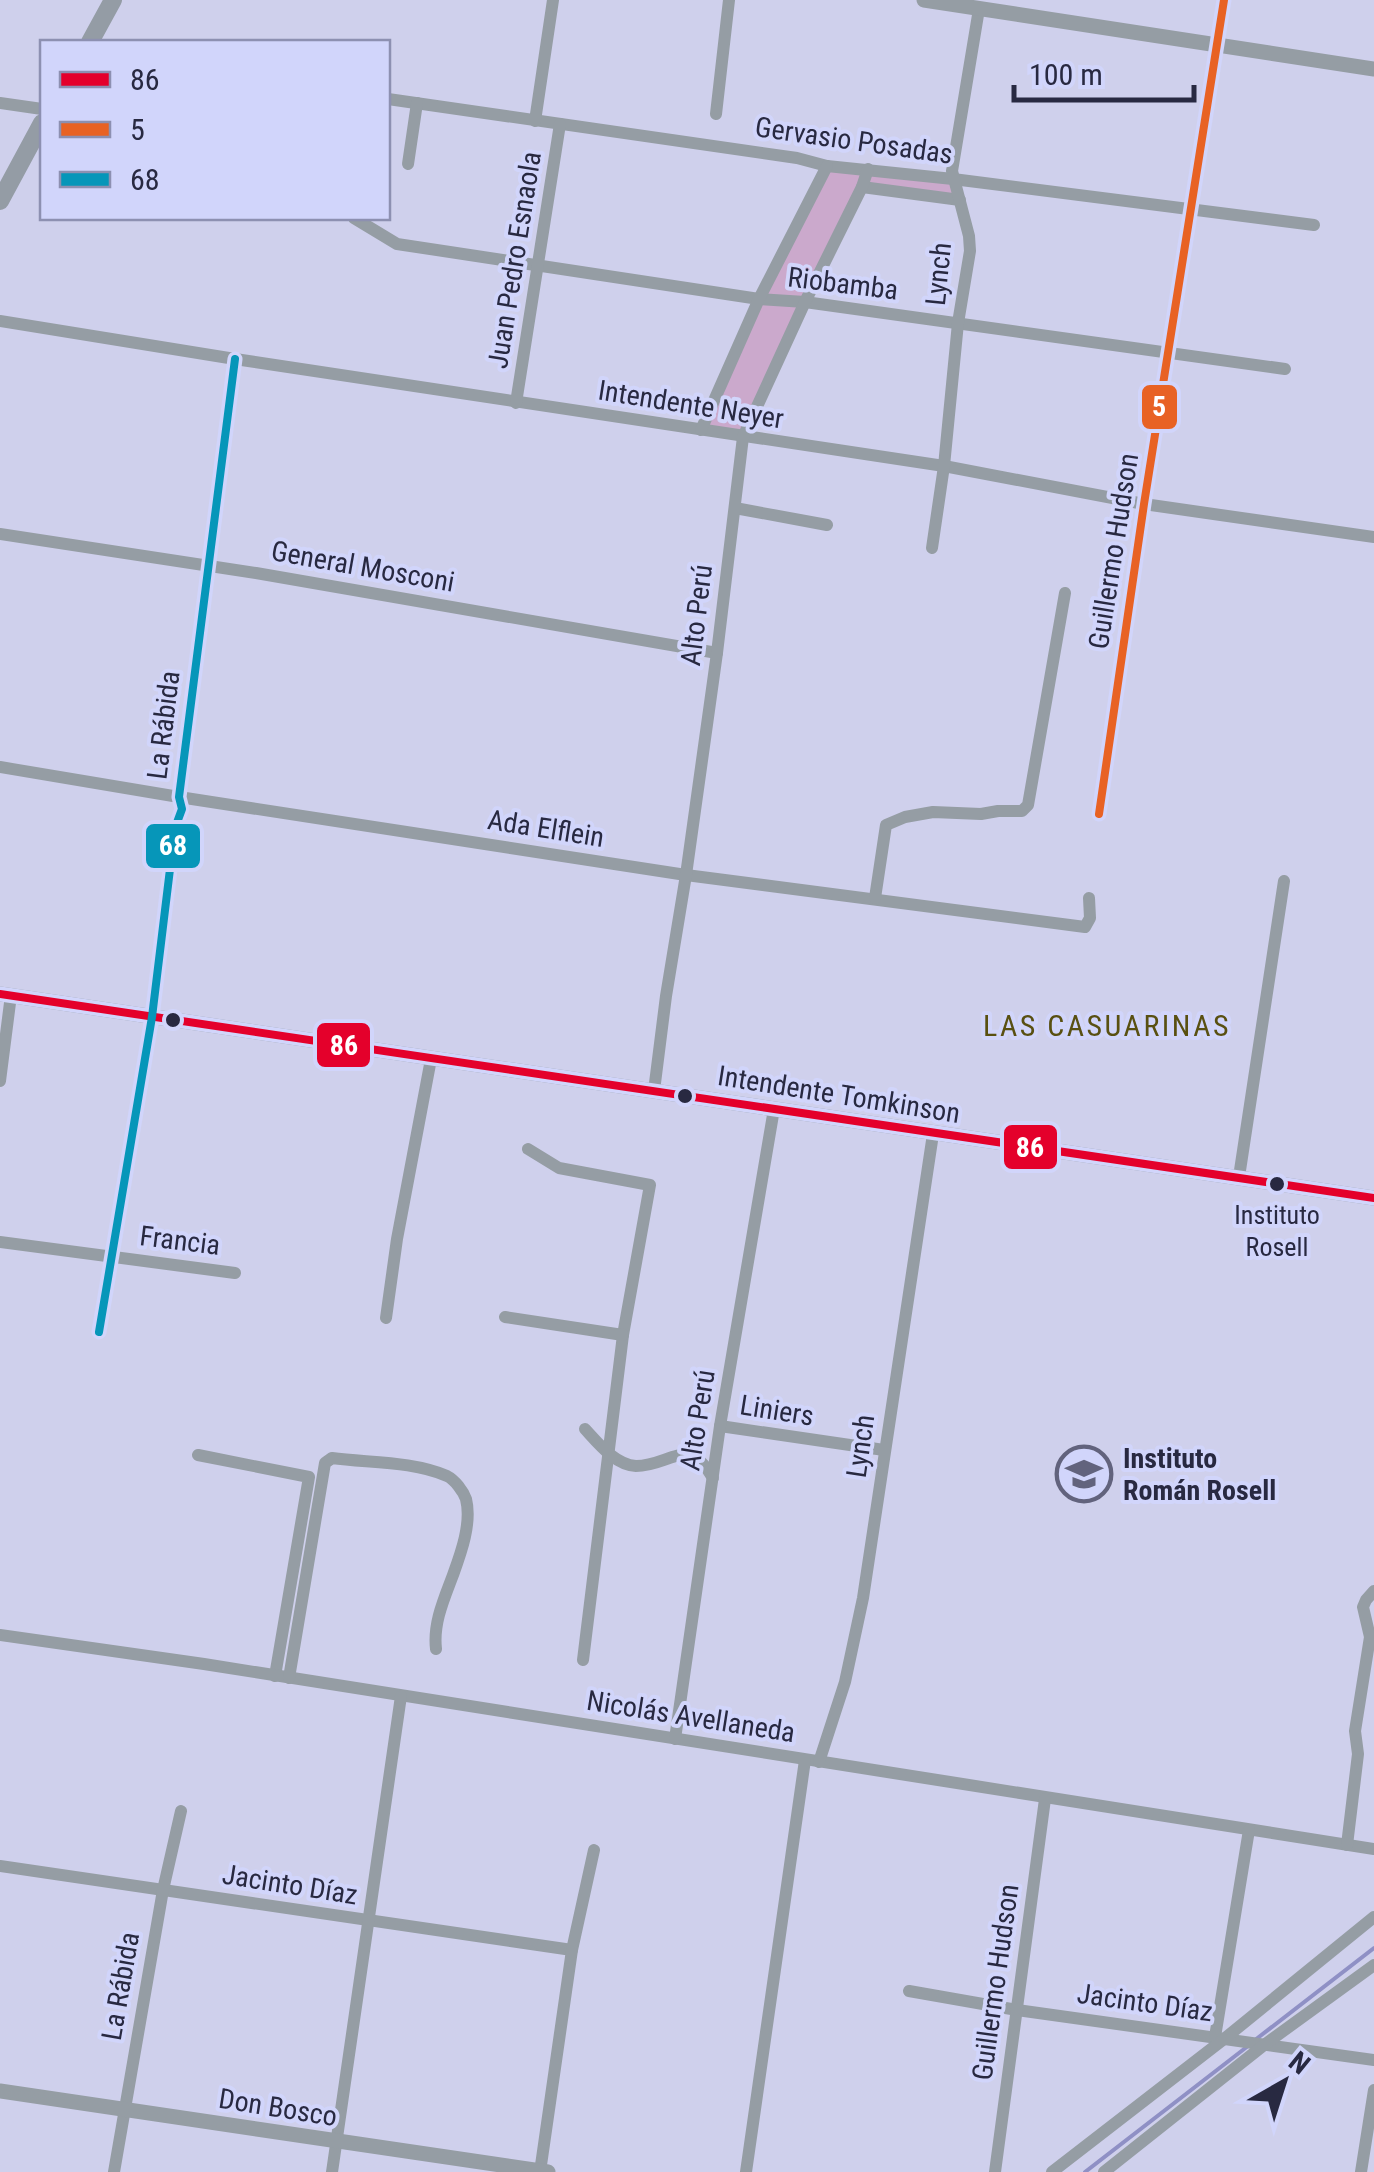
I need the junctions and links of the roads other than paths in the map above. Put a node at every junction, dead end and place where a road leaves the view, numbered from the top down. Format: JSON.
{"nodes":[{"id":1,"x":113,"y":0,"type":"edge"},
{"id":2,"x":553,"y":0,"type":"edge"},
{"id":3,"x":729,"y":0,"type":"edge"},
{"id":4,"x":924,"y":0,"type":"edge"},
{"id":5,"x":1224,"y":0,"type":"edge"},
{"id":6,"x":958,"y":3,"type":"edge"},
{"id":7,"x":988,"y":7,"type":"edge"},
{"id":8,"x":91,"y":40,"type":"edge"},
{"id":9,"x":1218,"y":46,"type":"junction"},
{"id":10,"x":1374,"y":69,"type":"edge"},
{"id":11,"x":390,"y":99,"type":"edge"},
{"id":12,"x":0,"y":103,"type":"edge"},
{"id":13,"x":417,"y":103,"type":"junction"},
{"id":14,"x":40,"y":109,"type":"edge"},
{"id":15,"x":716,"y":114,"type":"dead end"},
{"id":16,"x":535,"y":120,"type":"junction"},
{"id":17,"x":560,"y":124,"type":"junction"},
{"id":18,"x":40,"y":127,"type":"edge"},
{"id":19,"x":408,"y":164,"type":"dead end"},
{"id":20,"x":827,"y":166,"type":"junction"},
{"id":21,"x":868,"y":169,"type":"junction"},
{"id":22,"x":953,"y":179,"type":"junction"},
{"id":23,"x":862,"y":188,"type":"junction"},
{"id":24,"x":960,"y":200,"type":"junction"},
{"id":25,"x":0,"y":201,"type":"edge"},
{"id":26,"x":1193,"y":210,"type":"junction"},
{"id":27,"x":357,"y":220,"type":"edge"},
{"id":28,"x":1314,"y":226,"type":"dead end"},
{"id":29,"x":540,"y":266,"type":"junction"},
{"id":30,"x":759,"y":299,"type":"junction"},
{"id":31,"x":806,"y":302,"type":"junction"},
{"id":32,"x":0,"y":320,"type":"edge"},
{"id":33,"x":958,"y":323,"type":"junction"},
{"id":34,"x":1169,"y":354,"type":"junction"},
{"id":35,"x":235,"y":360,"type":"junction"},
{"id":36,"x":1285,"y":370,"type":"dead end"},
{"id":37,"x":516,"y":402,"type":"junction"},
{"id":38,"x":701,"y":430,"type":"junction"},
{"id":39,"x":744,"y":437,"type":"junction"},
{"id":40,"x":944,"y":466,"type":"junction"},
{"id":41,"x":1144,"y":504,"type":"junction"},
{"id":42,"x":735,"y":508,"type":"junction"},
{"id":43,"x":827,"y":524,"type":"dead end"},
{"id":44,"x":0,"y":534,"type":"edge"},
{"id":45,"x":1374,"y":537,"type":"edge"},
{"id":46,"x":932,"y":548,"type":"dead end"},
{"id":47,"x":208,"y":567,"type":"junction"},
{"id":48,"x":1065,"y":593,"type":"dead end"},
{"id":49,"x":717,"y":653,"type":"junction"},
{"id":50,"x":0,"y":767,"type":"edge"},
{"id":51,"x":179,"y":798,"type":"junction"},
{"id":52,"x":1098,"y":814,"type":"dead end"},
{"id":53,"x":686,"y":875,"type":"junction"},
{"id":54,"x":1284,"y":881,"type":"dead end"},
{"id":55,"x":875,"y":898,"type":"junction"},
{"id":56,"x":1089,"y":898,"type":"dead end"},
{"id":57,"x":5,"y":995,"type":"edge"},
{"id":58,"x":152,"y":1017,"type":"junction"},
{"id":59,"x":431,"y":1060,"type":"junction"},
{"id":60,"x":0,"y":1080,"type":"edge"},
{"id":61,"x":654,"y":1091,"type":"junction"},
{"id":62,"x":774,"y":1109,"type":"junction"},
{"id":63,"x":933,"y":1134,"type":"junction"},
{"id":64,"x":528,"y":1149,"type":"dead end"},
{"id":65,"x":1239,"y":1177,"type":"junction"},
{"id":66,"x":1374,"y":1198,"type":"edge"},
{"id":67,"x":0,"y":1242,"type":"edge"},
{"id":68,"x":110,"y":1256,"type":"junction"},
{"id":69,"x":234,"y":1273,"type":"dead end"},
{"id":70,"x":386,"y":1318,"type":"dead end"},
{"id":71,"x":505,"y":1318,"type":"dead end"},
{"id":72,"x":98,"y":1332,"type":"dead end"},
{"id":73,"x":623,"y":1335,"type":"junction"},
{"id":74,"x":720,"y":1426,"type":"junction"},
{"id":75,"x":585,"y":1429,"type":"dead end"},
{"id":76,"x":884,"y":1450,"type":"junction"},
{"id":77,"x":607,"y":1452,"type":"junction"},
{"id":78,"x":198,"y":1454,"type":"dead end"},
{"id":79,"x":713,"y":1478,"type":"junction"},
{"id":80,"x":1374,"y":1591,"type":"edge"},
{"id":81,"x":0,"y":1635,"type":"edge"},
{"id":82,"x":436,"y":1649,"type":"dead end"},
{"id":83,"x":582,"y":1660,"type":"dead end"},
{"id":84,"x":282,"y":1677,"type":"junction"},
{"id":85,"x":400,"y":1696,"type":"junction"},
{"id":86,"x":675,"y":1739,"type":"junction"},
{"id":87,"x":1358,"y":1754,"type":"junction"},
{"id":88,"x":1374,"y":1756,"type":"edge"},
{"id":89,"x":812,"y":1761,"type":"junction"},
{"id":90,"x":1045,"y":1798,"type":"junction"},
{"id":91,"x":182,"y":1810,"type":"dead end"},
{"id":92,"x":1249,"y":1830,"type":"junction"},
{"id":93,"x":1347,"y":1845,"type":"junction"},
{"id":94,"x":1374,"y":1849,"type":"edge"},
{"id":95,"x":594,"y":1850,"type":"dead end"},
{"id":96,"x":0,"y":1866,"type":"edge"},
{"id":97,"x":163,"y":1890,"type":"junction"},
{"id":98,"x":1374,"y":1918,"type":"edge"},
{"id":99,"x":369,"y":1922,"type":"junction"},
{"id":100,"x":572,"y":1950,"type":"junction"},
{"id":101,"x":1374,"y":1965,"type":"edge"},
{"id":102,"x":909,"y":1991,"type":"dead end"},
{"id":103,"x":1017,"y":2010,"type":"junction"},
{"id":104,"x":1223,"y":2039,"type":"junction"},
{"id":105,"x":1259,"y":2044,"type":"junction"},
{"id":106,"x":1374,"y":2060,"type":"edge"},
{"id":107,"x":1374,"y":2090,"type":"edge"},
{"id":108,"x":0,"y":2091,"type":"edge"},
{"id":109,"x":123,"y":2109,"type":"junction"},
{"id":110,"x":336,"y":2142,"type":"junction"},
{"id":111,"x":114,"y":2172,"type":"edge"},
{"id":112,"x":332,"y":2172,"type":"edge"},
{"id":113,"x":543,"y":2172,"type":"edge"},
{"id":114,"x":746,"y":2172,"type":"edge"},
{"id":115,"x":994,"y":2172,"type":"edge"},
{"id":116,"x":1052,"y":2172,"type":"edge"},
{"id":117,"x":1104,"y":2172,"type":"edge"},
{"id":118,"x":1360,"y":2172,"type":"edge"}],
"edges":[{"from":1,"to":8,"type":"main road"},
{"from":2,"to":16,"type":"street","name":"Juan Pedro Esnaola"},
{"from":3,"to":15,"type":"street"},
{"from":4,"to":6,"type":"street"},
{"from":5,"to":9,"type":"street","name":"Guillermo Hudson"},
{"from":6,"to":7,"type":"street"},
{"from":7,"to":9,"type":"street"},
{"from":7,"to":22,"type":"street","name":"Lynch"},
{"from":9,"to":10,"type":"street"},
{"from":9,"to":26,"type":"street","name":"Guillermo Hudson"},
{"from":11,"to":13,"type":"street","name":"Gervasio Posadas"},
{"from":12,"to":14,"type":"street"},
{"from":13,"to":16,"type":"street","name":"Gervasio Posadas"},
{"from":13,"to":19,"type":"street"},
{"from":16,"to":17,"type":"street","name":"Gervasio Posadas"},
{"from":17,"to":20,"type":"street","name":"Gervasio Posadas"},
{"from":17,"to":29,"type":"street","name":"Juan Pedro Esnaola"},
{"from":18,"to":25,"type":"main road"},
{"from":20,"to":21,"type":"street","name":"Gervasio Posadas"},
{"from":20,"to":30,"type":"street"},
{"from":21,"to":22,"type":"street","name":"Gervasio Posadas"},
{"from":21,"to":23,"type":"street","name":"Alto Perú"},
{"from":22,"to":24,"type":"street","name":"Lynch"},
{"from":22,"to":26,"type":"street","name":"Gervasio Posadas"},
{"from":23,"to":24,"type":"street","name":"Gervasio Posadas"},
{"from":23,"to":31,"type":"street","name":"Alto Perú"},
{"from":24,"to":33,"type":"street","name":"Lynch"},
{"from":26,"to":28,"type":"street","name":"Gervasio Posadas"},
{"from":26,"to":34,"type":"street","name":"Guillermo Hudson"},
{"from":27,"to":29,"type":"street","name":"Riobamba"},
{"from":29,"to":30,"type":"street","name":"Riobamba"},
{"from":29,"to":37,"type":"street","name":"Juan Pedro Esnaola"},
{"from":30,"to":31,"type":"street","name":"Riobamba"},
{"from":30,"to":38,"type":"street"},
{"from":31,"to":33,"type":"street","name":"Riobamba"},
{"from":31,"to":39,"type":"street","name":"Alto Perú"},
{"from":32,"to":35,"type":"street","name":"Intendente Neyer"},
{"from":33,"to":34,"type":"street","name":"Riobamba"},
{"from":33,"to":40,"type":"street","name":"Lynch"},
{"from":34,"to":36,"type":"street","name":"Riobamba"},
{"from":34,"to":41,"type":"street","name":"Guillermo Hudson"},
{"from":35,"to":37,"type":"street","name":"Intendente Neyer"},
{"from":35,"to":47,"type":"street","name":"La Rábida"},
{"from":37,"to":38,"type":"street","name":"Intendente Neyer"},
{"from":38,"to":39,"type":"street","name":"Intendente Neyer"},
{"from":39,"to":40,"type":"street","name":"Intendente Neyer"},
{"from":39,"to":42,"type":"street","name":"Alto Perú"},
{"from":40,"to":41,"type":"street","name":"Intendente Neyer"},
{"from":40,"to":46,"type":"street","name":"Lynch"},
{"from":41,"to":45,"type":"street","name":"Intendente Neyer"},
{"from":41,"to":52,"type":"street","name":"Guillermo Hudson"},
{"from":42,"to":43,"type":"street"},
{"from":42,"to":49,"type":"street","name":"Alto Perú"},
{"from":44,"to":47,"type":"street","name":"General Mosconi"},
{"from":47,"to":49,"type":"street","name":"General Mosconi"},
{"from":47,"to":51,"type":"street","name":"La Rábida"},
{"from":48,"to":55,"type":"street"},
{"from":49,"to":53,"type":"street","name":"Alto Perú"},
{"from":50,"to":51,"type":"street","name":"Ada Elflein"},
{"from":51,"to":53,"type":"street","name":"Ada Elflein"},
{"from":51,"to":58,"type":"street","name":"La Rábida"},
{"from":53,"to":55,"type":"street","name":"Ada Elflein"},
{"from":53,"to":61,"type":"street","name":"Alto Perú"},
{"from":54,"to":65,"type":"street"},
{"from":55,"to":56,"type":"street","name":"Ada Elflein"},
{"from":57,"to":58,"type":"street","name":"Intendente Tomkinson"},
{"from":57,"to":60,"type":"street"},
{"from":58,"to":59,"type":"street","name":"Intendente Tomkinson"},
{"from":58,"to":68,"type":"street","name":"La Rábida"},
{"from":59,"to":61,"type":"street","name":"Intendente Tomkinson"},
{"from":59,"to":70,"type":"street"},
{"from":61,"to":62,"type":"street","name":"Intendente Tomkinson"},
{"from":62,"to":63,"type":"street","name":"Intendente Tomkinson"},
{"from":62,"to":74,"type":"street","name":"Alto Perú"},
{"from":63,"to":65,"type":"street","name":"Intendente Tomkinson"},
{"from":63,"to":76,"type":"street","name":"Lynch"},
{"from":64,"to":73,"type":"street"},
{"from":65,"to":66,"type":"street","name":"Intendente Tomkinson"},
{"from":67,"to":68,"type":"street","name":"Francia"},
{"from":68,"to":69,"type":"street","name":"Francia"},
{"from":68,"to":72,"type":"street","name":"La Rábida"},
{"from":71,"to":73,"type":"street"},
{"from":73,"to":77,"type":"street"},
{"from":74,"to":76,"type":"street","name":"Liniers"},
{"from":74,"to":79,"type":"street","name":"Alto Perú"},
{"from":75,"to":77,"type":"street"},
{"from":76,"to":89,"type":"street","name":"Lynch"},
{"from":77,"to":79,"type":"street"},
{"from":77,"to":83,"type":"street"},
{"from":78,"to":84,"type":"street"},
{"from":79,"to":86,"type":"street","name":"Alto Perú"},
{"from":80,"to":87,"type":"street"},
{"from":81,"to":84,"type":"street","name":"Nicolás Avellaneda"},
{"from":82,"to":84,"type":"street"},
{"from":84,"to":85,"type":"street","name":"Nicolás Avellaneda"},
{"from":85,"to":86,"type":"street","name":"Nicolás Avellaneda"},
{"from":85,"to":99,"type":"street"},
{"from":86,"to":89,"type":"street","name":"Nicolás Avellaneda"},
{"from":87,"to":88,"type":"street"},
{"from":87,"to":93,"type":"street"},
{"from":89,"to":90,"type":"street","name":"Nicolás Avellaneda"},
{"from":89,"to":114,"type":"street","name":"Lynch"},
{"from":90,"to":92,"type":"street","name":"Nicolás Avellaneda"},
{"from":90,"to":103,"type":"street","name":"Guillermo Hudson"},
{"from":91,"to":97,"type":"street","name":"La Rábida"},
{"from":92,"to":93,"type":"street","name":"Nicolás Avellaneda"},
{"from":92,"to":104,"type":"street"},
{"from":93,"to":94,"type":"street","name":"Nicolás Avellaneda"},
{"from":95,"to":100,"type":"street"},
{"from":96,"to":97,"type":"street","name":"Jacinto Díaz"},
{"from":97,"to":99,"type":"street","name":"Jacinto Díaz"},
{"from":97,"to":109,"type":"street","name":"La Rábida"},
{"from":98,"to":104,"type":"street"},
{"from":99,"to":100,"type":"street","name":"Jacinto Díaz"},
{"from":99,"to":110,"type":"street"},
{"from":100,"to":113,"type":"street"},
{"from":101,"to":105,"type":"street"},
{"from":102,"to":103,"type":"street","name":"Jacinto Díaz"},
{"from":103,"to":104,"type":"street","name":"Jacinto Díaz"},
{"from":103,"to":115,"type":"street","name":"Guillermo Hudson"},
{"from":104,"to":105,"type":"street","name":"Jacinto Díaz"},
{"from":104,"to":116,"type":"street"},
{"from":105,"to":106,"type":"street","name":"Jacinto Díaz"},
{"from":105,"to":117,"type":"street"},
{"from":107,"to":118,"type":"street"},
{"from":108,"to":109,"type":"street","name":"Don Bosco"},
{"from":109,"to":110,"type":"street","name":"Don Bosco"},
{"from":109,"to":111,"type":"street","name":"La Rábida"},
{"from":110,"to":112,"type":"street"},
{"from":110,"to":113,"type":"street","name":"Don Bosco"}]}
